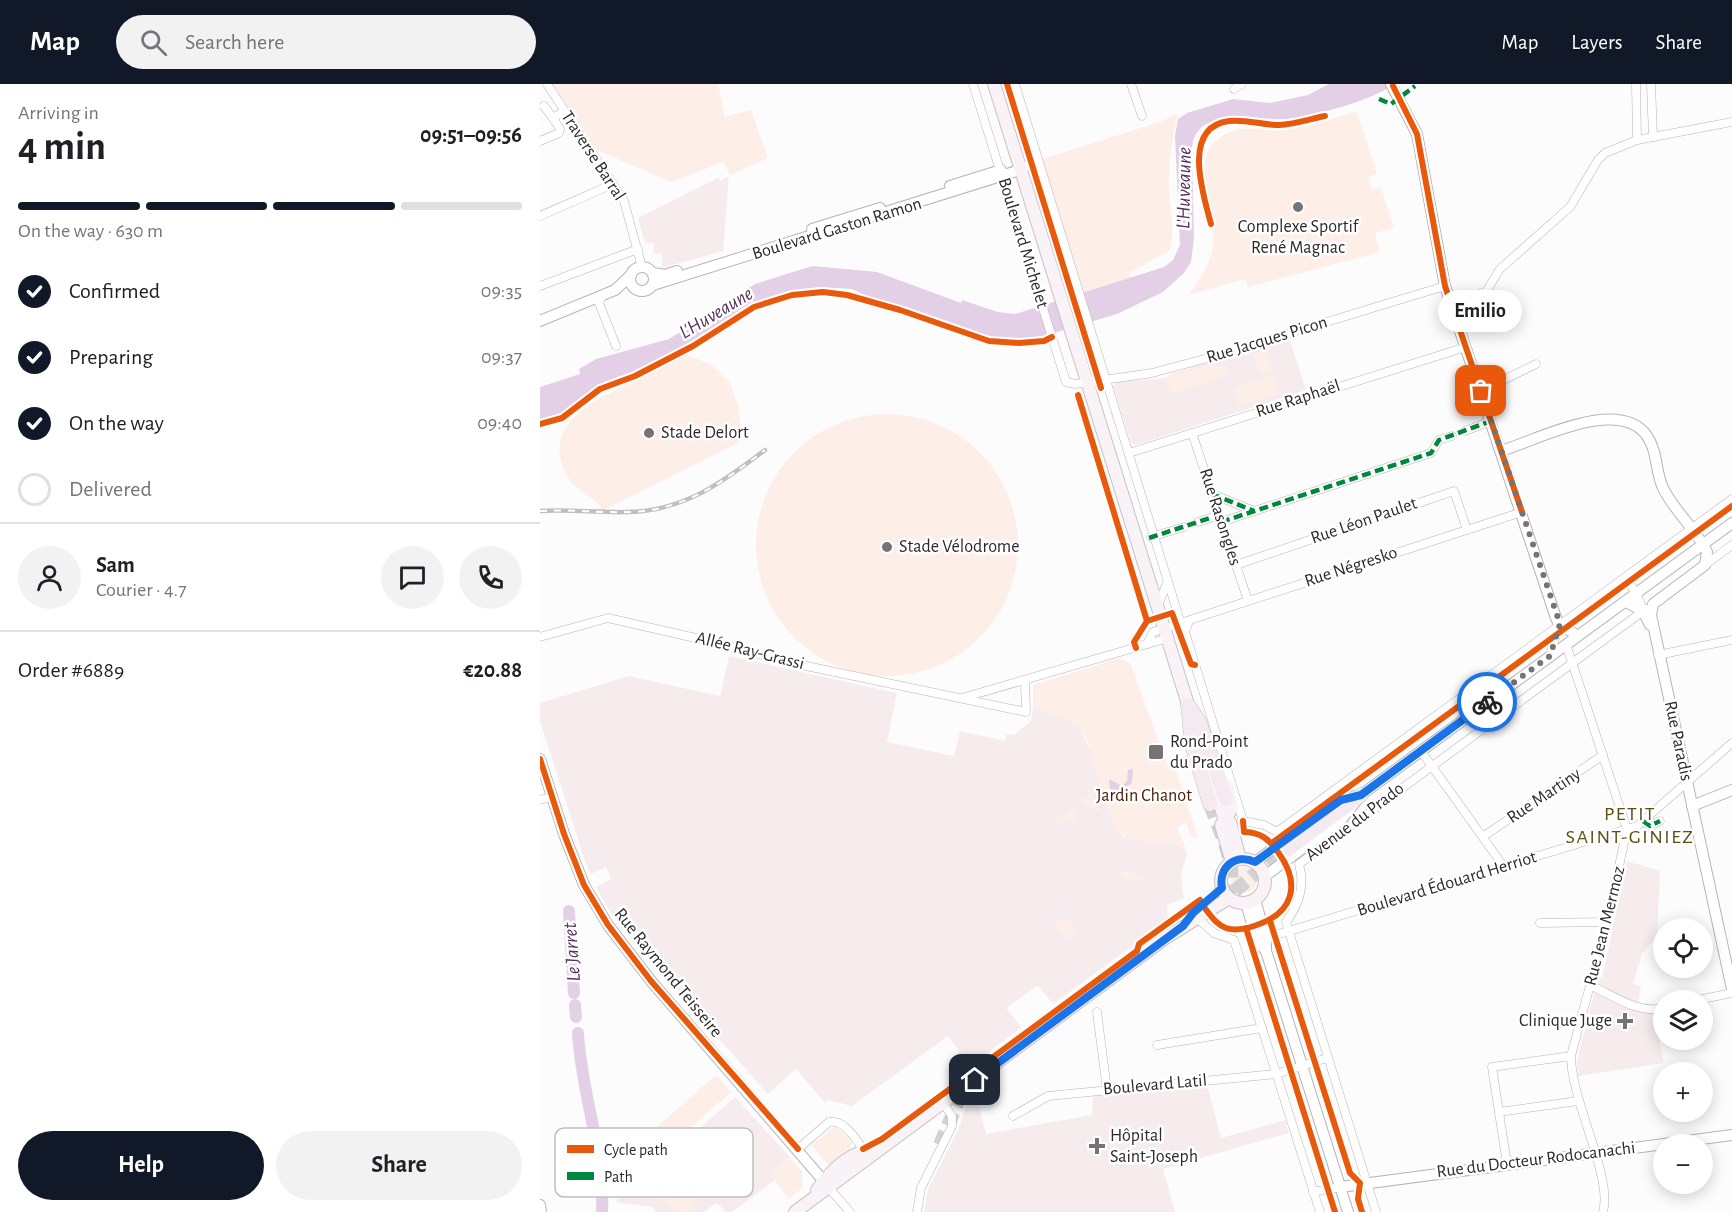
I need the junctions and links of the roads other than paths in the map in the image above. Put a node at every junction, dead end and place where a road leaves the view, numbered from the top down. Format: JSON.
{"nodes":[{"id":1,"x":548,"y":84,"type":"edge"},
{"id":2,"x":973,"y":84,"type":"edge"},
{"id":3,"x":994,"y":84,"type":"edge"},
{"id":4,"x":1015,"y":84,"type":"edge"},
{"id":5,"x":1131,"y":84,"type":"edge"},
{"id":6,"x":1242,"y":84,"type":"edge"},
{"id":7,"x":1636,"y":84,"type":"edge"},
{"id":8,"x":1651,"y":84,"type":"edge"},
{"id":9,"x":1392,"y":85,"type":"edge"},
{"id":10,"x":1234,"y":89,"type":"dead end"},
{"id":11,"x":544,"y":106,"type":"dead end"},
{"id":12,"x":564,"y":111,"type":"junction"},
{"id":13,"x":1142,"y":116,"type":"dead end"},
{"id":14,"x":553,"y":118,"type":"junction"},
{"id":15,"x":1732,"y":122,"type":"edge"},
{"id":16,"x":1653,"y":137,"type":"junction"},
{"id":17,"x":1637,"y":140,"type":"junction"},
{"id":18,"x":540,"y":141,"type":"edge"},
{"id":19,"x":1038,"y":159,"type":"junction"},
{"id":20,"x":1020,"y":170,"type":"junction"},
{"id":21,"x":1002,"y":173,"type":"junction"},
{"id":22,"x":613,"y":184,"type":"junction"},
{"id":23,"x":540,"y":216,"type":"edge"},
{"id":24,"x":638,"y":249,"type":"junction"},
{"id":25,"x":642,"y":267,"type":"junction"},
{"id":26,"x":653,"y":273,"type":"junction"},
{"id":27,"x":631,"y":280,"type":"junction"},
{"id":28,"x":653,"y":285,"type":"junction"},
{"id":29,"x":540,"y":286,"type":"edge"},
{"id":30,"x":1445,"y":286,"type":"junction"},
{"id":31,"x":601,"y":300,"type":"junction"},
{"id":32,"x":1474,"y":304,"type":"junction"},
{"id":33,"x":1453,"y":309,"type":"junction"},
{"id":34,"x":540,"y":321,"type":"edge"},
{"id":35,"x":540,"y":329,"type":"edge"},
{"id":36,"x":1461,"y":333,"type":"junction"},
{"id":37,"x":616,"y":346,"type":"dead end"},
{"id":38,"x":1466,"y":348,"type":"junction"},
{"id":39,"x":1536,"y":364,"type":"dead end"},
{"id":40,"x":1106,"y":378,"type":"junction"},
{"id":41,"x":1087,"y":382,"type":"junction"},
{"id":42,"x":1481,"y":391,"type":"junction"},
{"id":43,"x":1491,"y":422,"type":"junction"},
{"id":44,"x":1465,"y":431,"type":"dead end"},
{"id":45,"x":1192,"y":433,"type":"junction"},
{"id":46,"x":1452,"y":436,"type":"dead end"},
{"id":47,"x":1502,"y":452,"type":"junction"},
{"id":48,"x":1129,"y":453,"type":"junction"},
{"id":49,"x":1212,"y":494,"type":"junction"},
{"id":50,"x":1732,"y":499,"type":"edge"},
{"id":51,"x":1254,"y":512,"type":"junction"},
{"id":52,"x":1522,"y":512,"type":"junction"},
{"id":53,"x":1148,"y":517,"type":"junction"},
{"id":54,"x":1220,"y":518,"type":"junction"},
{"id":55,"x":1131,"y":522,"type":"junction"},
{"id":56,"x":1198,"y":522,"type":"dead end"},
{"id":57,"x":1732,"y":523,"type":"edge"},
{"id":58,"x":1184,"y":527,"type":"dead end"},
{"id":59,"x":1691,"y":529,"type":"junction"},
{"id":60,"x":1467,"y":530,"type":"junction"},
{"id":61,"x":1152,"y":537,"type":"junction"},
{"id":62,"x":1703,"y":544,"type":"junction"},
{"id":63,"x":1732,"y":545,"type":"edge"},
{"id":64,"x":1236,"y":565,"type":"junction"},
{"id":65,"x":1705,"y":565,"type":"junction"},
{"id":66,"x":1629,"y":574,"type":"junction"},
{"id":67,"x":1168,"y":581,"type":"junction"},
{"id":68,"x":1636,"y":594,"type":"junction"},
{"id":69,"x":1248,"y":601,"type":"junction"},
{"id":70,"x":1626,"y":602,"type":"junction"},
{"id":71,"x":1653,"y":604,"type":"junction"},
{"id":72,"x":1158,"y":606,"type":"junction"},
{"id":73,"x":1643,"y":611,"type":"junction"},
{"id":74,"x":1185,"y":622,"type":"junction"},
{"id":75,"x":1560,"y":624,"type":"junction"},
{"id":76,"x":1166,"y":633,"type":"junction"},
{"id":77,"x":1654,"y":634,"type":"junction"},
{"id":78,"x":1578,"y":636,"type":"junction"},
{"id":79,"x":540,"y":637,"type":"edge"},
{"id":80,"x":1732,"y":640,"type":"edge"},
{"id":81,"x":1566,"y":644,"type":"junction"},
{"id":82,"x":1658,"y":655,"type":"junction"},
{"id":83,"x":1550,"y":656,"type":"junction"},
{"id":84,"x":1572,"y":662,"type":"junction"},
{"id":85,"x":1195,"y":667,"type":"junction"},
{"id":86,"x":1025,"y":681,"type":"junction"},
{"id":87,"x":1182,"y":684,"type":"junction"},
{"id":88,"x":961,"y":698,"type":"junction"},
{"id":89,"x":1188,"y":705,"type":"junction"},
{"id":90,"x":1732,"y":743,"type":"edge"},
{"id":91,"x":1421,"y":751,"type":"junction"},
{"id":92,"x":1603,"y":755,"type":"junction"},
{"id":93,"x":540,"y":759,"type":"edge"},
{"id":94,"x":1431,"y":765,"type":"junction"},
{"id":95,"x":1687,"y":782,"type":"junction"},
{"id":96,"x":1732,"y":790,"type":"edge"},
{"id":97,"x":1361,"y":795,"type":"junction"},
{"id":98,"x":551,"y":797,"type":"junction"},
{"id":99,"x":1226,"y":799,"type":"tunnel mouth"},
{"id":100,"x":540,"y":800,"type":"edge"},
{"id":101,"x":1210,"y":804,"type":"tunnel mouth"},
{"id":102,"x":1310,"y":806,"type":"junction"},
{"id":103,"x":1692,"y":806,"type":"junction"},
{"id":104,"x":1318,"y":817,"type":"junction"},
{"id":105,"x":1644,"y":821,"type":"junction"},
{"id":106,"x":1660,"y":821,"type":"dead end"},
{"id":107,"x":1628,"y":829,"type":"junction"},
{"id":108,"x":1484,"y":836,"type":"junction"},
{"id":109,"x":1287,"y":849,"type":"tunnel mouth"},
{"id":110,"x":1236,"y":860,"type":"junction"},
{"id":111,"x":1255,"y":862,"type":"junction"},
{"id":112,"x":1504,"y":867,"type":"junction"},
{"id":113,"x":1265,"y":876,"type":"junction"},
{"id":114,"x":1226,"y":893,"type":"junction"},
{"id":115,"x":1250,"y":901,"type":"junction"},
{"id":116,"x":1197,"y":918,"type":"junction"},
{"id":117,"x":1607,"y":922,"type":"junction"},
{"id":118,"x":1540,"y":923,"type":"dead end"},
{"id":119,"x":1183,"y":926,"type":"junction"},
{"id":120,"x":1288,"y":932,"type":"junction"},
{"id":121,"x":1266,"y":938,"type":"junction"},
{"id":122,"x":1266,"y":951,"type":"junction"},
{"id":123,"x":1590,"y":985,"type":"junction"},
{"id":124,"x":1732,"y":991,"type":"edge"},
{"id":125,"x":1713,"y":996,"type":"edge"},
{"id":126,"x":1653,"y":1009,"type":"edge"},
{"id":127,"x":1097,"y":1012,"type":"dead end"},
{"id":128,"x":1262,"y":1028,"type":"junction"},
{"id":129,"x":1157,"y":1045,"type":"dead end"},
{"id":130,"x":1571,"y":1056,"type":"junction"},
{"id":131,"x":1327,"y":1058,"type":"junction"},
{"id":132,"x":1301,"y":1067,"type":"junction"},
{"id":133,"x":1276,"y":1074,"type":"junction"},
{"id":134,"x":1107,"y":1090,"type":"junction"},
{"id":135,"x":941,"y":1100,"type":"junction"},
{"id":136,"x":1578,"y":1101,"type":"junction"},
{"id":137,"x":1499,"y":1112,"type":"junction"},
{"id":138,"x":1013,"y":1116,"type":"dead end"},
{"id":139,"x":1732,"y":1136,"type":"edge"},
{"id":140,"x":886,"y":1144,"type":"junction"},
{"id":141,"x":798,"y":1149,"type":"junction"},
{"id":142,"x":863,"y":1149,"type":"junction"},
{"id":143,"x":1593,"y":1152,"type":"junction"},
{"id":144,"x":1507,"y":1164,"type":"junction"},
{"id":145,"x":841,"y":1178,"type":"junction"},
{"id":146,"x":1366,"y":1182,"type":"junction"},
{"id":147,"x":826,"y":1184,"type":"junction"},
{"id":148,"x":1340,"y":1186,"type":"junction"},
{"id":149,"x":1313,"y":1191,"type":"junction"},
{"id":150,"x":540,"y":1205,"type":"edge"},
{"id":151,"x":541,"y":1212,"type":"edge"},
{"id":152,"x":795,"y":1212,"type":"edge"},
{"id":153,"x":850,"y":1212,"type":"edge"},
{"id":154,"x":917,"y":1212,"type":"edge"},
{"id":155,"x":1320,"y":1212,"type":"edge"},
{"id":156,"x":1348,"y":1212,"type":"edge"},
{"id":157,"x":1376,"y":1212,"type":"edge"},
{"id":158,"x":1603,"y":1212,"type":"edge"}],
"edges":[{"from":1,"to":12,"type":"street","name":"Traverse Barral"},
{"from":2,"to":21,"type":"street","name":"Boulevard Michelet"},
{"from":3,"to":20,"type":"main road","name":"Boulevard Michelet"},
{"from":4,"to":19,"type":"street"},
{"from":5,"to":13,"type":"street"},
{"from":6,"to":10,"type":"street"},
{"from":7,"to":17,"type":"street"},
{"from":8,"to":16,"type":"street"},
{"from":9,"to":30,"type":"street"},
{"from":11,"to":14,"type":"street"},
{"from":12,"to":14,"type":"street"},
{"from":12,"to":22,"type":"street","name":"Traverse Barral"},
{"from":14,"to":18,"type":"street"},
{"from":15,"to":16,"type":"street"},
{"from":16,"to":17,"type":"street"},
{"from":17,"to":32,"type":"street"},
{"from":19,"to":20,"type":"street","name":"Boulevard Michelet"},
{"from":19,"to":40,"type":"street"},
{"from":20,"to":21,"type":"street","name":"Boulevard Gaston Ramon"},
{"from":20,"to":41,"type":"main road","name":"Boulevard Michelet"},
{"from":21,"to":26,"type":"street","name":"Boulevard Gaston Ramon"},
{"from":21,"to":28,"type":"street","name":"Boulevard Gaston Ramon"},
{"from":21,"to":41,"type":"street","name":"Boulevard Michelet"},
{"from":22,"to":23,"type":"street"},
{"from":22,"to":24,"type":"street","name":"Traverse Barral"},
{"from":24,"to":25,"type":"street","name":"Traverse Barral"},
{"from":24,"to":29,"type":"street"},
{"from":25,"to":26,"type":"street"},
{"from":25,"to":27,"type":"street"},
{"from":26,"to":28,"type":"street"},
{"from":27,"to":28,"type":"street"},
{"from":27,"to":31,"type":"street"},
{"from":30,"to":33,"type":"street"},
{"from":30,"to":40,"type":"street","name":"Rue Jacques Picon"},
{"from":31,"to":34,"type":"street"},
{"from":31,"to":35,"type":"street"},
{"from":31,"to":37,"type":"street"},
{"from":32,"to":33,"type":"street"},
{"from":32,"to":36,"type":"street"},
{"from":33,"to":36,"type":"street"},
{"from":36,"to":38,"type":"street"},
{"from":38,"to":42,"type":"street"},
{"from":38,"to":45,"type":"street","name":"Rue Raphaël"},
{"from":39,"to":42,"type":"street"},
{"from":40,"to":41,"type":"street","name":"Rue Jacques Picon"},
{"from":40,"to":48,"type":"street"},
{"from":41,"to":55,"type":"main road","name":"Boulevard Michelet"},
{"from":42,"to":43,"type":"street"},
{"from":43,"to":44,"type":"street"},
{"from":43,"to":47,"type":"street"},
{"from":45,"to":48,"type":"street","name":"Rue Raphaël"},
{"from":45,"to":49,"type":"street","name":"Rue Rasongles"},
{"from":46,"to":51,"type":"street"},
{"from":47,"to":52,"type":"street"},
{"from":47,"to":59,"type":"street"},
{"from":48,"to":53,"type":"street"},
{"from":49,"to":51,"type":"street"},
{"from":49,"to":54,"type":"street","name":"Rue Rasongles"},
{"from":50,"to":59,"type":"street"},
{"from":51,"to":54,"type":"street"},
{"from":52,"to":60,"type":"street","name":"Rue Négresko"},
{"from":52,"to":75,"type":"street"},
{"from":53,"to":55,"type":"street"},
{"from":53,"to":61,"type":"street"},
{"from":54,"to":56,"type":"street"},
{"from":54,"to":64,"type":"street","name":"Rue Rasongles"},
{"from":55,"to":72,"type":"main road","name":"Boulevard Michelet"},
{"from":57,"to":62,"type":"street","name":"Avenue du Prado"},
{"from":58,"to":61,"type":"street"},
{"from":59,"to":62,"type":"street"},
{"from":59,"to":66,"type":"street"},
{"from":60,"to":64,"type":"street","name":"Rue Léon Paulet"},
{"from":60,"to":69,"type":"street","name":"Rue Négresko"},
{"from":61,"to":67,"type":"street"},
{"from":62,"to":65,"type":"street"},
{"from":62,"to":68,"type":"street","name":"Avenue du Prado"},
{"from":63,"to":65,"type":"street","name":"Avenue du Prado"},
{"from":64,"to":69,"type":"street","name":"Rue Rasongles"},
{"from":65,"to":71,"type":"street","name":"Avenue du Prado"},
{"from":66,"to":68,"type":"street"},
{"from":66,"to":75,"type":"street"},
{"from":67,"to":72,"type":"street"},
{"from":67,"to":74,"type":"street"},
{"from":68,"to":70,"type":"street","name":"Avenue du Prado"},
{"from":68,"to":73,"type":"street"},
{"from":69,"to":74,"type":"street","name":"Rue Négresko"},
{"from":70,"to":73,"type":"street"},
{"from":70,"to":78,"type":"street","name":"Avenue du Prado"},
{"from":71,"to":73,"type":"street","name":"Avenue du Prado"},
{"from":71,"to":77,"type":"street","name":"Rue Paradis"},
{"from":72,"to":76,"type":"main road","name":"Boulevard Michelet"},
{"from":73,"to":77,"type":"street","name":"Rue Paradis"},
{"from":73,"to":84,"type":"street","name":"Avenue du Prado"},
{"from":74,"to":76,"type":"street","name":"Rue Négresko"},
{"from":74,"to":85,"type":"street"},
{"from":75,"to":78,"type":"street"},
{"from":75,"to":83,"type":"street"},
{"from":75,"to":102,"type":"street"},
{"from":76,"to":86,"type":"street","name":"Allée Ray-Grassi"},
{"from":76,"to":87,"type":"main road","name":"Boulevard Michelet"},
{"from":77,"to":82,"type":"street","name":"Rue Paradis"},
{"from":78,"to":81,"type":"street","name":"Avenue du Prado"},
{"from":79,"to":88,"type":"street","name":"Allée Ray-Grassi"},
{"from":80,"to":82,"type":"street"},
{"from":81,"to":83,"type":"street","name":"Avenue du Prado"},
{"from":81,"to":84,"type":"street"},
{"from":82,"to":95,"type":"street","name":"Rue Paradis"},
{"from":83,"to":91,"type":"street","name":"Avenue du Prado"},
{"from":84,"to":92,"type":"street"},
{"from":84,"to":94,"type":"street","name":"Avenue du Prado"},
{"from":85,"to":87,"type":"street"},
{"from":85,"to":102,"type":"street"},
{"from":86,"to":88,"type":"street","name":"Allée Ray-Grassi"},
{"from":86,"to":88,"type":"street","name":"Allée Ray-Grassi"},
{"from":87,"to":89,"type":"main road","name":"Boulevard Michelet"},
{"from":89,"to":99,"type":"highway"},
{"from":89,"to":101,"type":"highway"},
{"from":89,"to":110,"type":"main road","name":"Boulevard Michelet"},
{"from":90,"to":95,"type":"street"},
{"from":91,"to":94,"type":"street"},
{"from":91,"to":97,"type":"street","name":"Avenue du Prado"},
{"from":92,"to":107,"type":"street"},
{"from":92,"to":108,"type":"street","name":"Rue Martiny"},
{"from":93,"to":98,"type":"street","name":"Rue Raymond Teisseire"},
{"from":94,"to":108,"type":"street"},
{"from":94,"to":120,"type":"street","name":"Avenue du Prado"},
{"from":95,"to":103,"type":"street","name":"Rue Paradis"},
{"from":95,"to":105,"type":"street"},
{"from":96,"to":103,"type":"street"},
{"from":97,"to":104,"type":"street","name":"Avenue du Prado"},
{"from":97,"to":109,"type":"highway"},
{"from":97,"to":113,"type":"street","name":"Avenue du Prado"},
{"from":98,"to":100,"type":"street"},
{"from":98,"to":141,"type":"street","name":"Rue Raymond Teisseire"},
{"from":102,"to":104,"type":"street","name":"Avenue du Prado"},
{"from":103,"to":124,"type":"street","name":"Rue Paradis"},
{"from":104,"to":111,"type":"street","name":"Avenue du Prado"},
{"from":105,"to":106,"type":"street"},
{"from":105,"to":107,"type":"street","name":"Boulevard Édouard Herriot"},
{"from":107,"to":112,"type":"street","name":"Boulevard Édouard Herriot"},
{"from":107,"to":117,"type":"street","name":"Rue Jean Mermoz"},
{"from":108,"to":112,"type":"street"},
{"from":110,"to":111,"type":"main road"},
{"from":110,"to":114,"type":"main road"},
{"from":111,"to":113,"type":"main road"},
{"from":112,"to":120,"type":"street","name":"Boulevard Édouard Herriot"},
{"from":113,"to":115,"type":"main road"},
{"from":114,"to":115,"type":"main road"},
{"from":114,"to":116,"type":"main road"},
{"from":114,"to":119,"type":"main road"},
{"from":115,"to":121,"type":"street"},
{"from":115,"to":122,"type":"street"},
{"from":116,"to":119,"type":"main road"},
{"from":116,"to":128,"type":"street"},
{"from":117,"to":118,"type":"street"},
{"from":117,"to":123,"type":"street","name":"Rue Jean Mermoz"},
{"from":119,"to":135,"type":"main road"},
{"from":120,"to":121,"type":"street","name":"Boulevard Édouard Herriot"},
{"from":120,"to":131,"type":"street"},
{"from":121,"to":122,"type":"street"},
{"from":122,"to":132,"type":"street"},
{"from":123,"to":126,"type":"street"},
{"from":123,"to":130,"type":"street","name":"Rue Jean Mermoz"},
{"from":124,"to":125,"type":"street"},
{"from":127,"to":134,"type":"street"},
{"from":128,"to":129,"type":"street"},
{"from":128,"to":133,"type":"street"},
{"from":130,"to":136,"type":"street","name":"Rue Jean Mermoz"},
{"from":130,"to":137,"type":"street"},
{"from":131,"to":132,"type":"street"},
{"from":131,"to":146,"type":"street"},
{"from":132,"to":133,"type":"street","name":"Boulevard Latil"},
{"from":132,"to":148,"type":"street"},
{"from":133,"to":134,"type":"street","name":"Boulevard Latil"},
{"from":133,"to":149,"type":"street"},
{"from":134,"to":138,"type":"street","name":"Boulevard Latil"},
{"from":135,"to":140,"type":"main road"},
{"from":135,"to":154,"type":"street"},
{"from":136,"to":137,"type":"street"},
{"from":136,"to":143,"type":"street","name":"Rue Jean Mermoz"},
{"from":137,"to":144,"type":"street"},
{"from":139,"to":143,"type":"street","name":"Rue du Docteur Rodocanachi"},
{"from":140,"to":142,"type":"main road"},
{"from":140,"to":145,"type":"main road"},
{"from":141,"to":142,"type":"street"},
{"from":141,"to":147,"type":"street","name":"Rue Raymond Teisseire"},
{"from":142,"to":145,"type":"street"},
{"from":142,"to":147,"type":"main road"},
{"from":143,"to":144,"type":"street","name":"Rue du Docteur Rodocanachi"},
{"from":143,"to":158,"type":"street","name":"Rue Jean Mermoz"},
{"from":144,"to":146,"type":"street","name":"Rue du Docteur Rodocanachi"},
{"from":145,"to":147,"type":"main road"},
{"from":146,"to":148,"type":"street","name":"Rue du Docteur Rodocanachi"},
{"from":146,"to":157,"type":"street"},
{"from":147,"to":152,"type":"main road"},
{"from":147,"to":153,"type":"street"},
{"from":148,"to":149,"type":"street"},
{"from":148,"to":156,"type":"street"},
{"from":149,"to":155,"type":"street"},
{"from":150,"to":151,"type":"street"}]}
